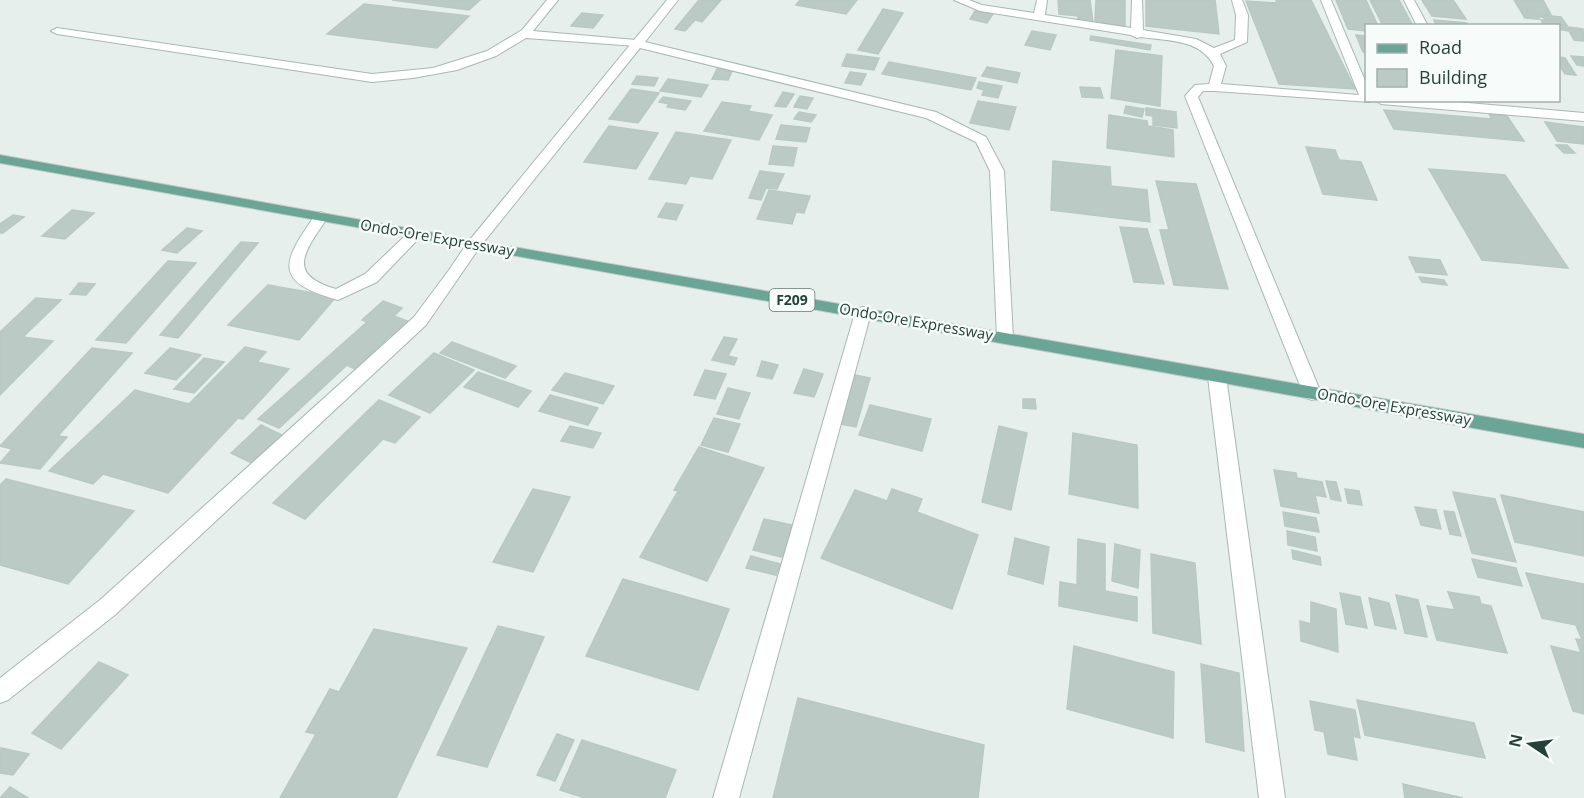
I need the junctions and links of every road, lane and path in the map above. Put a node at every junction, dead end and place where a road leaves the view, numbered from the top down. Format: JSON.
{"nodes":[{"id":1,"x":553,"y":0,"type":"edge"},
{"id":2,"x":673,"y":0,"type":"edge"},
{"id":3,"x":959,"y":0,"type":"edge"},
{"id":4,"x":1042,"y":0,"type":"edge"},
{"id":5,"x":1137,"y":0,"type":"edge"},
{"id":6,"x":1237,"y":0,"type":"edge"},
{"id":7,"x":1326,"y":0,"type":"edge"},
{"id":8,"x":1409,"y":0,"type":"edge"},
{"id":9,"x":1039,"y":18,"type":"junction"},
{"id":10,"x":1422,"y":24,"type":"edge"},
{"id":11,"x":57,"y":31,"type":"dead end"},
{"id":12,"x":524,"y":34,"type":"junction"},
{"id":13,"x":1137,"y":34,"type":"junction"},
{"id":14,"x":636,"y":43,"type":"junction"},
{"id":15,"x":1213,"y":52,"type":"junction"},
{"id":16,"x":1214,"y":87,"type":"junction"},
{"id":17,"x":1365,"y":96,"type":"edge"},
{"id":18,"x":1365,"y":98,"type":"edge"},
{"id":19,"x":1424,"y":102,"type":"edge"},
{"id":20,"x":1467,"y":104,"type":"edge"},
{"id":21,"x":1584,"y":117,"type":"edge"},
{"id":22,"x":0,"y":159,"type":"edge"},
{"id":23,"x":321,"y":218,"type":"junction"},
{"id":24,"x":414,"y":235,"type":"junction"},
{"id":25,"x":473,"y":245,"type":"junction"},
{"id":26,"x":863,"y":313,"type":"junction"},
{"id":27,"x":1005,"y":338,"type":"junction"},
{"id":28,"x":1217,"y":377,"type":"junction"},
{"id":29,"x":1312,"y":393,"type":"junction"},
{"id":30,"x":1584,"y":441,"type":"edge"},
{"id":31,"x":0,"y":692,"type":"edge"},
{"id":32,"x":726,"y":798,"type":"edge"},
{"id":33,"x":1272,"y":798,"type":"edge"}],
"edges":[{"from":1,"to":12,"type":"street"},
{"from":2,"to":14,"type":"street"},
{"from":3,"to":9,"type":"street"},
{"from":4,"to":9,"type":"street"},
{"from":5,"to":13,"type":"street"},
{"from":6,"to":15,"type":"street"},
{"from":7,"to":17,"type":"street"},
{"from":8,"to":10,"type":"street"},
{"from":9,"to":13,"type":"street"},
{"from":11,"to":12,"type":"street"},
{"from":12,"to":14,"type":"street"},
{"from":13,"to":15,"type":"street"},
{"from":14,"to":25,"type":"street"},
{"from":14,"to":27,"type":"street"},
{"from":15,"to":16,"type":"street"},
{"from":16,"to":18,"type":"street"},
{"from":16,"to":29,"type":"street"},
{"from":19,"to":20,"type":"street"},
{"from":20,"to":21,"type":"street"},
{"from":22,"to":23,"type":"main road","name":"Ondo-Ore Expressway","number":"F209"},
{"from":23,"to":24,"type":"main road","name":"Ondo-Ore Expressway","number":"F209"},
{"from":23,"to":24,"type":"street"},
{"from":24,"to":25,"type":"main road","name":"Ondo-Ore Expressway","number":"F209"},
{"from":25,"to":26,"type":"main road","name":"Ondo-Ore Expressway","number":"F209"},
{"from":25,"to":31,"type":"street"},
{"from":26,"to":27,"type":"main road","name":"Ondo-Ore Expressway","number":"F209"},
{"from":26,"to":32,"type":"street"},
{"from":27,"to":28,"type":"main road","name":"Ondo-Ore Expressway","number":"F209"},
{"from":28,"to":29,"type":"main road","name":"Ondo-Ore Expressway","number":"F209"},
{"from":28,"to":33,"type":"street"},
{"from":29,"to":30,"type":"main road","name":"Ondo-Ore Expressway","number":"F209"}]}
